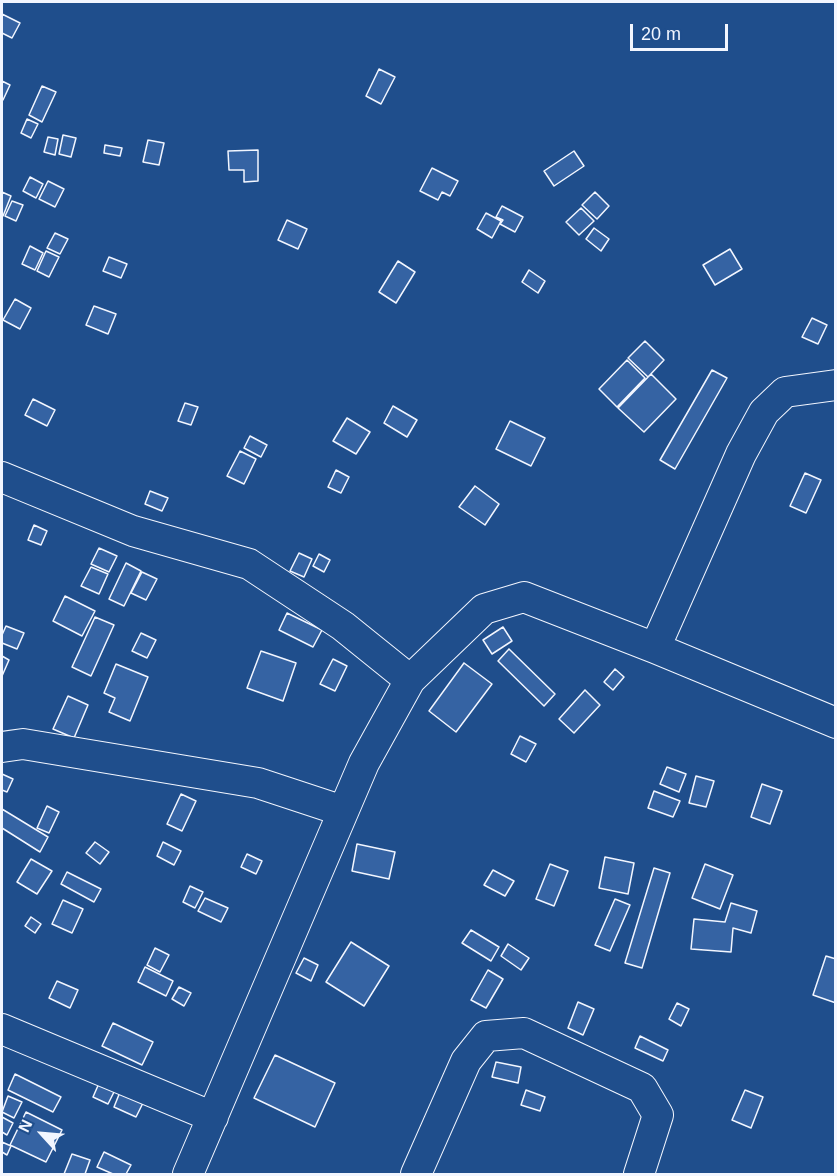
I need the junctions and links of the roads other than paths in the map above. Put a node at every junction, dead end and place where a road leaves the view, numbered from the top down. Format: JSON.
{"nodes":[{"id":1,"x":836,"y":384,"type":"edge"},
{"id":2,"x":2,"y":477,"type":"edge"},
{"id":3,"x":655,"y":648,"type":"junction"},
{"id":4,"x":410,"y":680,"type":"junction"},
{"id":5,"x":836,"y":723,"type":"edge"},
{"id":6,"x":2,"y":747,"type":"edge"},
{"id":7,"x":343,"y":812,"type":"junction"},
{"id":8,"x":2,"y":1029,"type":"edge"},
{"id":9,"x":213,"y":1118,"type":"junction"},
{"id":10,"x":188,"y":1174,"type":"edge"},
{"id":11,"x":416,"y":1174,"type":"edge"},
{"id":12,"x":639,"y":1174,"type":"edge"}],
"edges":[{"from":1,"to":3,"type":"street"},
{"from":2,"to":4,"type":"street"},
{"from":3,"to":4,"type":"street"},
{"from":3,"to":5,"type":"street"},
{"from":4,"to":7,"type":"street"},
{"from":6,"to":7,"type":"street"},
{"from":7,"to":9,"type":"street"},
{"from":8,"to":9,"type":"street"},
{"from":9,"to":10,"type":"street"},
{"from":11,"to":12,"type":"street"}]}
